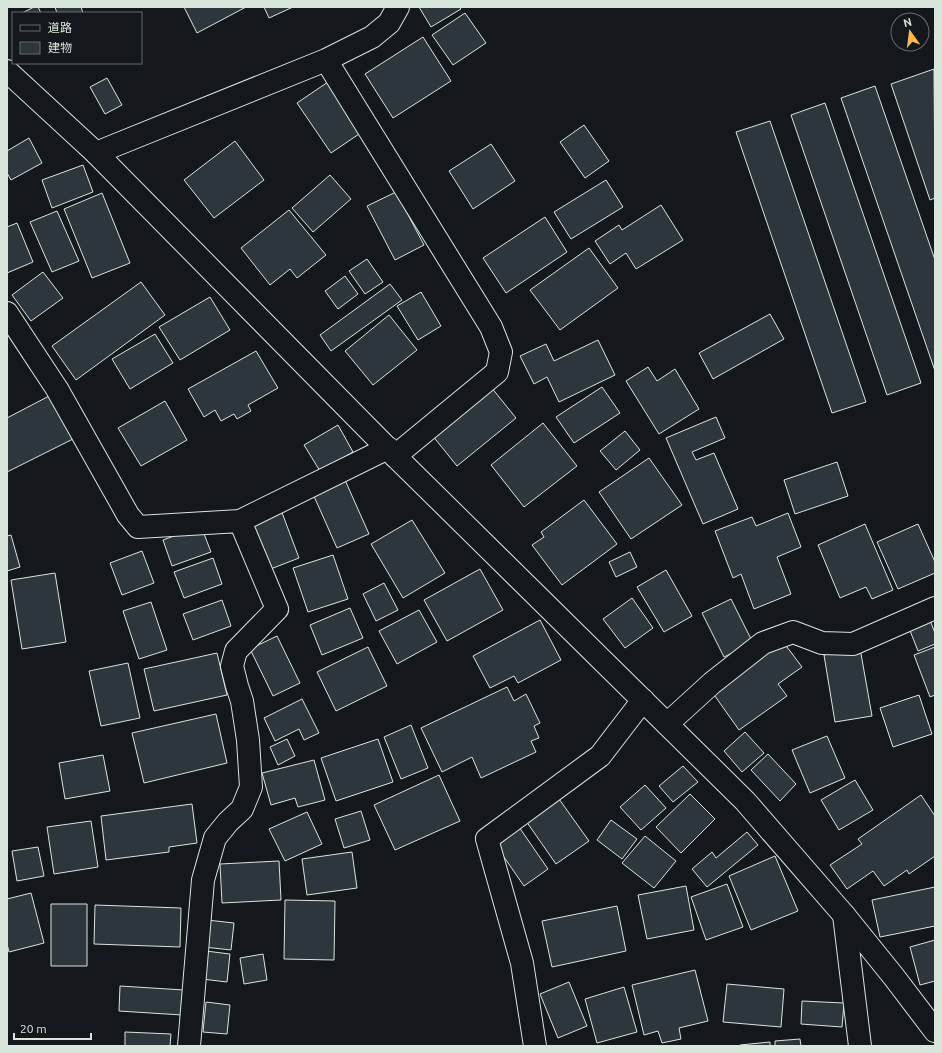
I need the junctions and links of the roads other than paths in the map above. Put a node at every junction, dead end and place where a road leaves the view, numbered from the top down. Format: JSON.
{"nodes":[{"id":1,"x":398,"y":7,"type":"edge"},
{"id":2,"x":326,"y":60,"type":"junction"},
{"id":3,"x":7,"y":71,"type":"edge"},
{"id":4,"x":96,"y":153,"type":"junction"},
{"id":5,"x":7,"y":313,"type":"edge"},
{"id":6,"x":391,"y":452,"type":"junction"},
{"id":7,"x":240,"y":521,"type":"junction"},
{"id":8,"x":935,"y":608,"type":"edge"},
{"id":9,"x":643,"y":700,"type":"junction"},
{"id":10,"x":667,"y":724,"type":"junction"},
{"id":11,"x":844,"y":915,"type":"junction"},
{"id":12,"x":935,"y":1031,"type":"edge"},
{"id":13,"x":189,"y":1046,"type":"edge"},
{"id":14,"x":535,"y":1046,"type":"edge"},
{"id":15,"x":860,"y":1046,"type":"edge"}],
"edges":[{"from":1,"to":2,"type":"street"},
{"from":2,"to":4,"type":"street"},
{"from":2,"to":6,"type":"street"},
{"from":3,"to":4,"type":"street"},
{"from":4,"to":6,"type":"street"},
{"from":5,"to":7,"type":"street"},
{"from":6,"to":7,"type":"street"},
{"from":6,"to":9,"type":"street"},
{"from":7,"to":13,"type":"street"},
{"from":8,"to":10,"type":"street"},
{"from":9,"to":10,"type":"street"},
{"from":9,"to":14,"type":"street"},
{"from":10,"to":11,"type":"street"},
{"from":11,"to":12,"type":"street"},
{"from":11,"to":15,"type":"street"}]}
